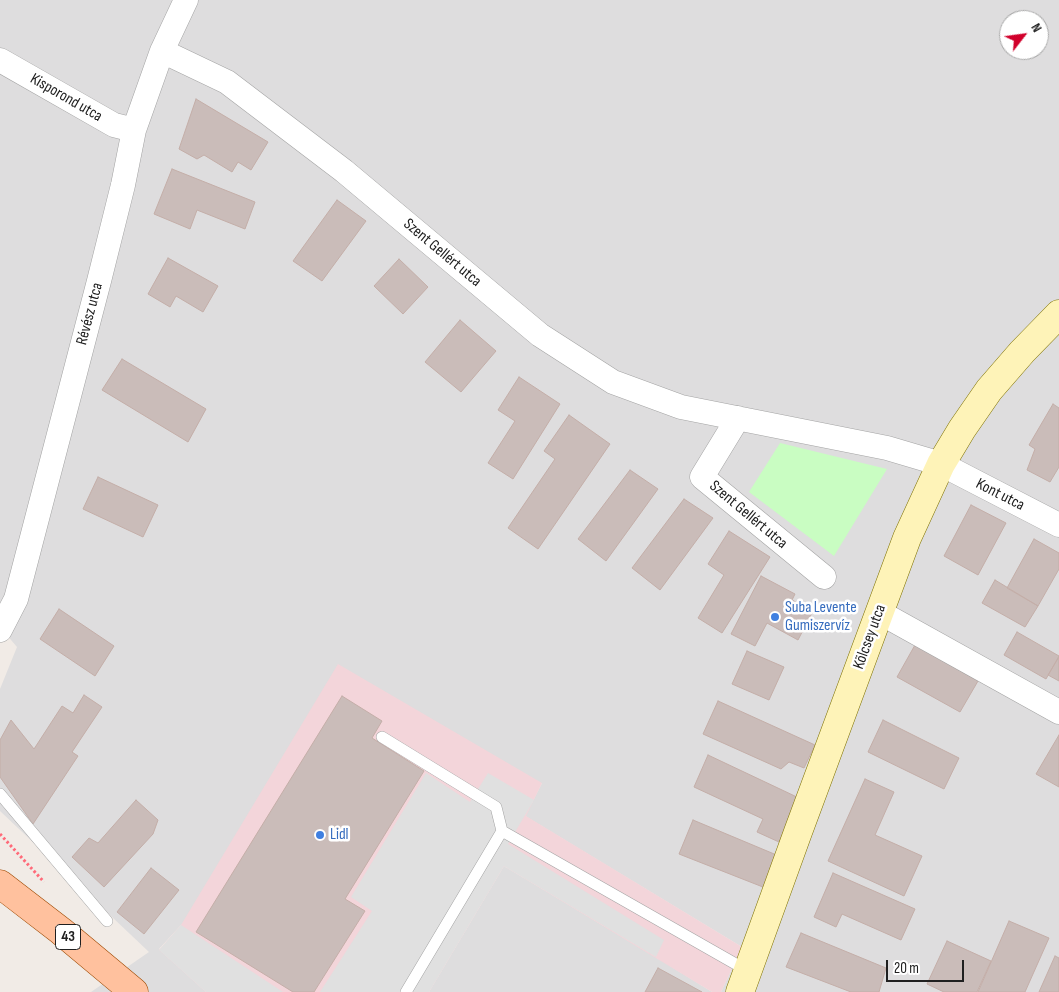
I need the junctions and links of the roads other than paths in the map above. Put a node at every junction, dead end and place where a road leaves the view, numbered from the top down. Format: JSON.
{"nodes":[{"id":1,"x":186,"y":0,"type":"edge"},
{"id":2,"x":162,"y":51,"type":"junction"},
{"id":3,"x":0,"y":60,"type":"edge"},
{"id":4,"x":134,"y":130,"type":"junction"},
{"id":5,"x":1059,"y":314,"type":"edge"},
{"id":6,"x":738,"y":418,"type":"junction"},
{"id":7,"x":941,"y":464,"type":"junction"},
{"id":8,"x":1059,"y":525,"type":"edge"},
{"id":9,"x":824,"y":577,"type":"dead end"},
{"id":10,"x":879,"y":612,"type":"junction"},
{"id":11,"x":0,"y":630,"type":"edge"},
{"id":12,"x":1059,"y":712,"type":"edge"},
{"id":13,"x":382,"y":737,"type":"dead end"},
{"id":14,"x":0,"y":794,"type":"edge"},
{"id":15,"x":502,"y":831,"type":"junction"},
{"id":16,"x":0,"y":884,"type":"edge"},
{"id":17,"x":107,"y":921,"type":"dead end"},
{"id":18,"x":744,"y":981,"type":"edge"},
{"id":19,"x":134,"y":992,"type":"edge"},
{"id":20,"x":406,"y":992,"type":"edge"}],
"edges":[{"from":1,"to":2,"type":"street","name":"Révész utca"},
{"from":2,"to":4,"type":"street","name":"Révész utca"},
{"from":2,"to":6,"type":"street","name":"Szent Gellért utca"},
{"from":3,"to":4,"type":"street","name":"Kisporond utca"},
{"from":4,"to":11,"type":"street","name":"Révész utca"},
{"from":5,"to":7,"type":"main road","name":"Kölcsey utca"},
{"from":6,"to":7,"type":"street","name":"Szent Gellért utca"},
{"from":6,"to":9,"type":"street","name":"Szent Gellért utca"},
{"from":7,"to":8,"type":"street","name":"Kont utca"},
{"from":7,"to":10,"type":"main road","name":"Kölcsey utca"},
{"from":10,"to":12,"type":"street"},
{"from":10,"to":18,"type":"main road","name":"Kölcsey utca"},
{"from":13,"to":15,"type":"lane"},
{"from":14,"to":17,"type":"lane"},
{"from":15,"to":18,"type":"lane"},
{"from":15,"to":20,"type":"lane"},
{"from":16,"to":19,"type":"main road","number":"43"}]}
